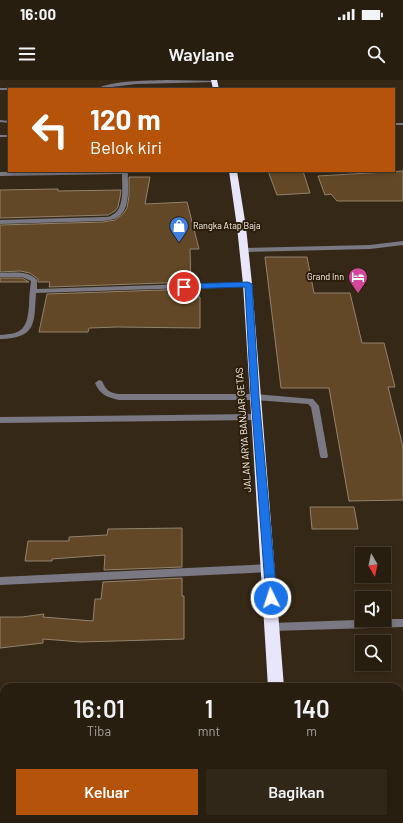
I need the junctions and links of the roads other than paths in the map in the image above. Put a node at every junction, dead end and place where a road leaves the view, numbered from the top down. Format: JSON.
{"nodes":[{"id":1,"x":214,"y":80,"type":"edge"},
{"id":2,"x":100,"y":88,"type":"edge"},
{"id":3,"x":125,"y":172,"type":"edge"},
{"id":4,"x":233,"y":172,"type":"edge"},
{"id":5,"x":0,"y":174,"type":"edge"},
{"id":6,"x":0,"y":222,"type":"edge"},
{"id":7,"x":403,"y":243,"type":"edge"},
{"id":8,"x":245,"y":250,"type":"junction"},
{"id":9,"x":0,"y":275,"type":"edge"},
{"id":10,"x":248,"y":284,"type":"junction"},
{"id":11,"x":33,"y":291,"type":"junction"},
{"id":12,"x":0,"y":337,"type":"edge"},
{"id":13,"x":99,"y":383,"type":"dead end"},
{"id":14,"x":255,"y":397,"type":"junction"},
{"id":15,"x":257,"y":417,"type":"junction"},
{"id":16,"x":0,"y":420,"type":"edge"},
{"id":17,"x":324,"y":456,"type":"dead end"},
{"id":18,"x":269,"y":568,"type":"junction"},
{"id":19,"x":0,"y":581,"type":"edge"},
{"id":20,"x":403,"y":622,"type":"edge"},
{"id":21,"x":273,"y":627,"type":"junction"},
{"id":22,"x":276,"y":683,"type":"edge"}],
"edges":[{"from":1,"to":2,"type":"street"},
{"from":3,"to":5,"type":"street"},
{"from":3,"to":6,"type":"street"},
{"from":4,"to":8,"type":"highway","name":"JALAN ARYA BANJAR GETAS"},
{"from":7,"to":8,"type":"street"},
{"from":8,"to":10,"type":"highway","name":"JALAN ARYA BANJAR GETAS"},
{"from":9,"to":11,"type":"street"},
{"from":10,"to":11,"type":"street"},
{"from":10,"to":14,"type":"highway","name":"JALAN ARYA BANJAR GETAS"},
{"from":11,"to":12,"type":"street"},
{"from":13,"to":14,"type":"street"},
{"from":14,"to":15,"type":"highway","name":"JALAN ARYA BANJAR GETAS"},
{"from":14,"to":17,"type":"street"},
{"from":15,"to":16,"type":"street"},
{"from":15,"to":18,"type":"highway","name":"JALAN ARYA BANJAR GETAS"},
{"from":18,"to":19,"type":"street"},
{"from":18,"to":21,"type":"highway","name":"JALAN ARYA BANJAR GETAS"},
{"from":20,"to":21,"type":"street"},
{"from":21,"to":22,"type":"highway","name":"JALAN ARYA BANJAR GETAS"}]}
